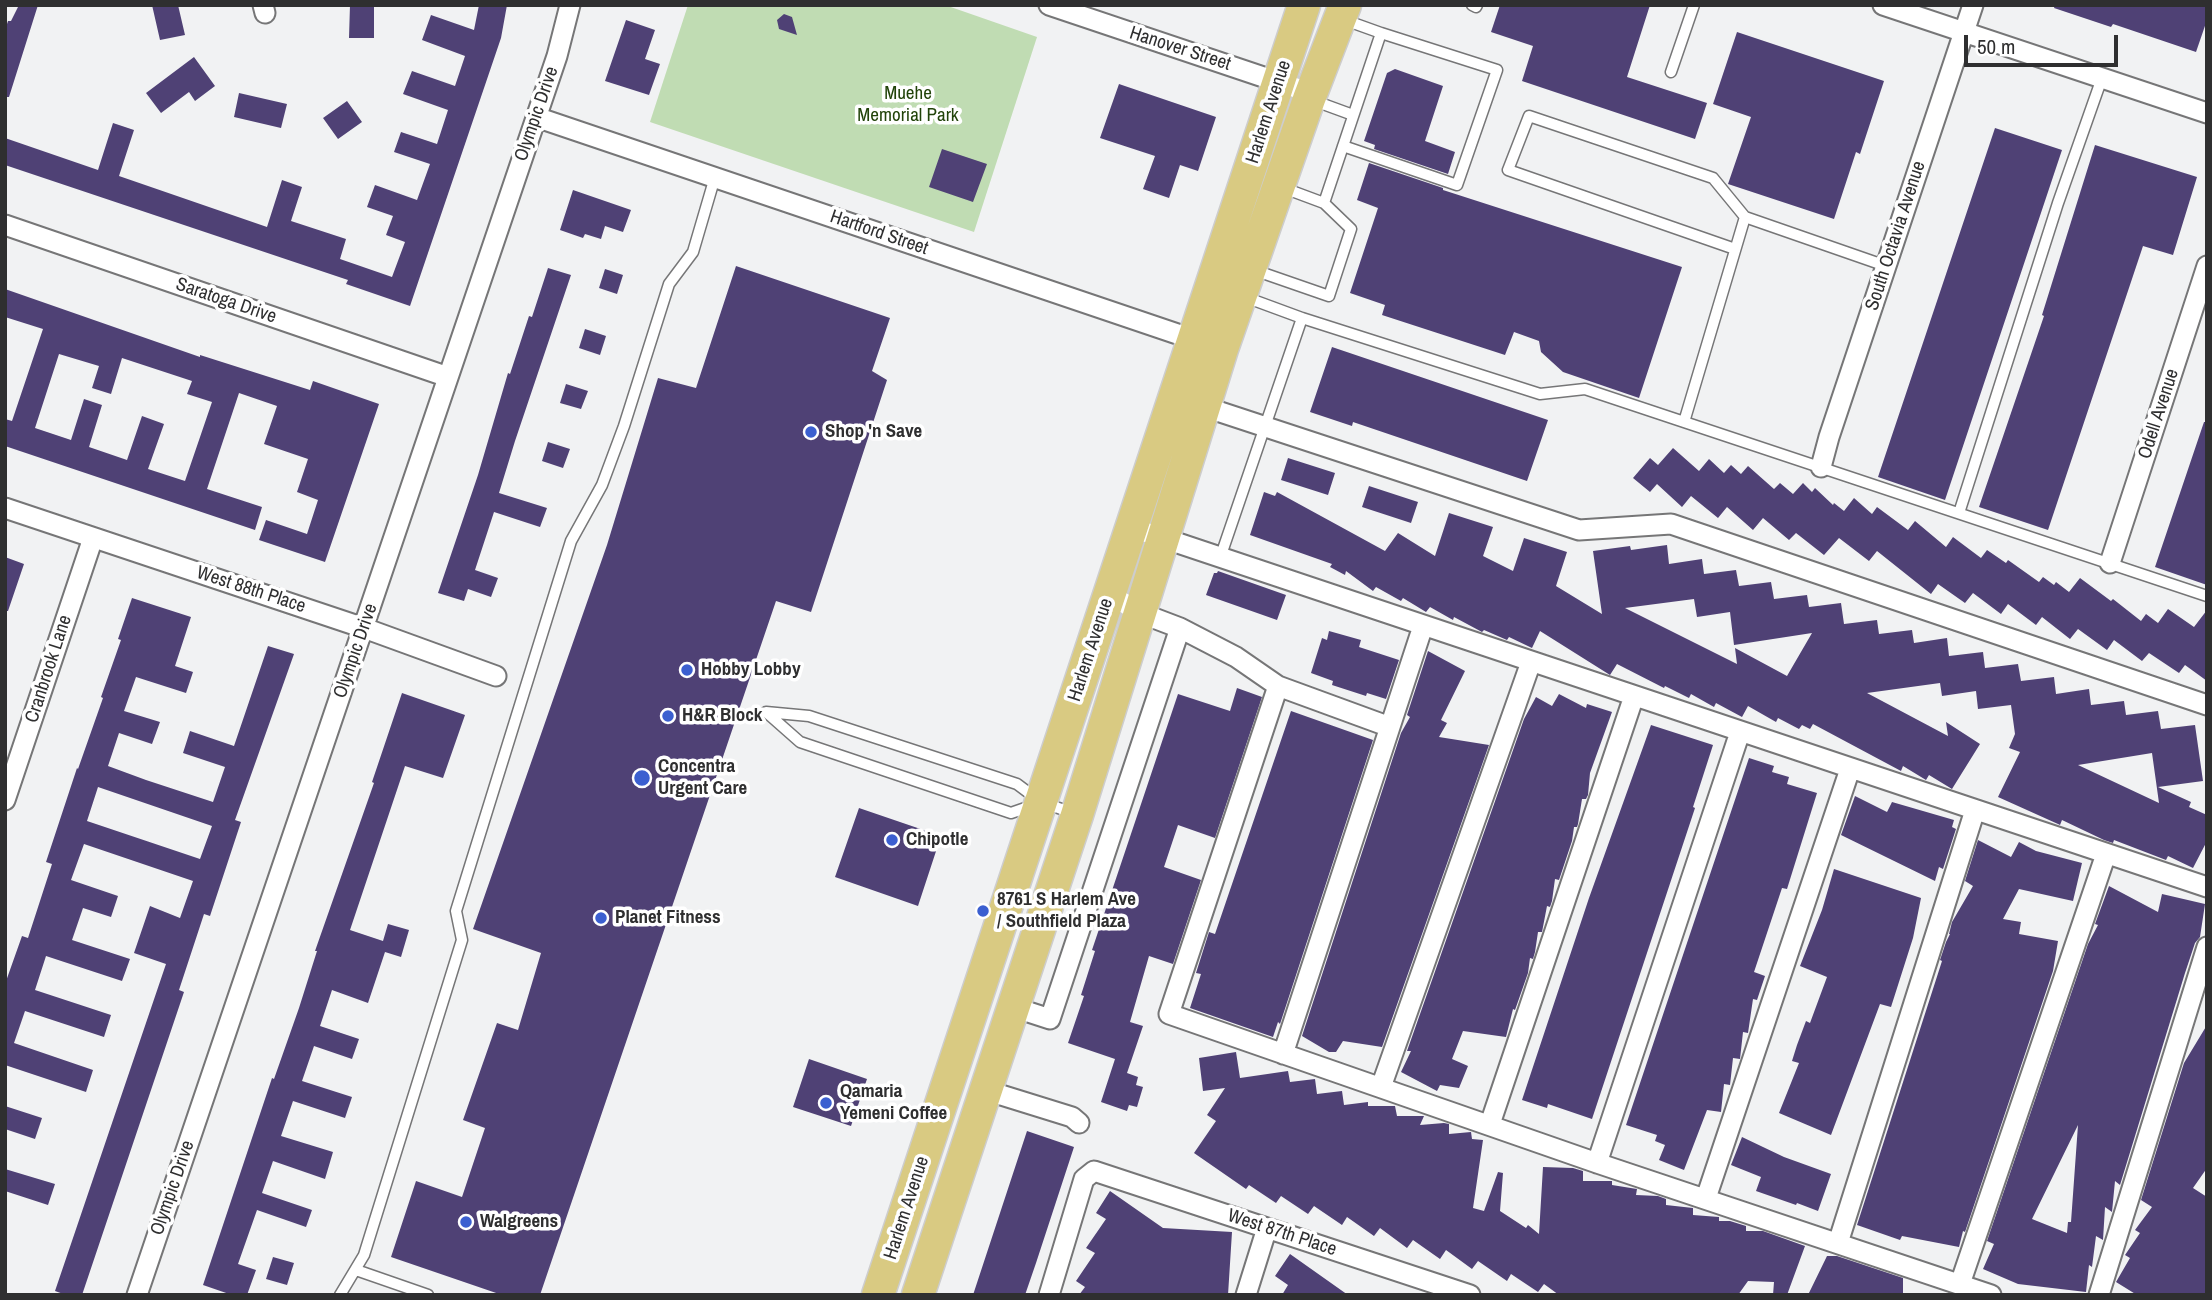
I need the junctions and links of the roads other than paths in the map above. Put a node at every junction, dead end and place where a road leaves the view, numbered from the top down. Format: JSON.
{"nodes":[{"id":1,"x":570,"y":5,"type":"edge"},
{"id":2,"x":1049,"y":5,"type":"edge"},
{"id":3,"x":1304,"y":5,"type":"edge"},
{"id":4,"x":1694,"y":5,"type":"edge"},
{"id":5,"x":1883,"y":5,"type":"edge"},
{"id":6,"x":1973,"y":5,"type":"edge"},
{"id":7,"x":1916,"y":10,"type":"edge"},
{"id":8,"x":1343,"y":12,"type":"edge"},
{"id":9,"x":1964,"y":32,"type":"junction"},
{"id":10,"x":1381,"y":33,"type":"junction"},
{"id":11,"x":1671,"y":72,"type":"dead end"},
{"id":12,"x":2102,"y":78,"type":"junction"},
{"id":13,"x":1279,"y":82,"type":"junction"},
{"id":14,"x":1310,"y":96,"type":"junction"},
{"id":15,"x":2207,"y":113,"type":"edge"},
{"id":16,"x":1353,"y":115,"type":"junction"},
{"id":17,"x":536,"y":117,"type":"junction"},
{"id":18,"x":1343,"y":146,"type":"junction"},
{"id":19,"x":715,"y":177,"type":"junction"},
{"id":20,"x":1263,"y":182,"type":"junction"},
{"id":21,"x":1324,"y":203,"type":"junction"},
{"id":22,"x":1745,"y":217,"type":"junction"},
{"id":23,"x":5,"y":225,"type":"edge"},
{"id":24,"x":1735,"y":249,"type":"junction"},
{"id":25,"x":1886,"y":266,"type":"junction"},
{"id":26,"x":2207,"y":266,"type":"edge"},
{"id":27,"x":1231,"y":276,"type":"junction"},
{"id":28,"x":1302,"y":317,"type":"junction"},
{"id":29,"x":1208,"y":344,"type":"junction"},
{"id":30,"x":448,"y":377,"type":"junction"},
{"id":31,"x":1189,"y":402,"type":"junction"},
{"id":32,"x":1684,"y":422,"type":"junction"},
{"id":33,"x":1264,"y":427,"type":"junction"},
{"id":34,"x":1821,"y":467,"type":"junction"},
{"id":35,"x":5,"y":509,"type":"edge"},
{"id":36,"x":1959,"y":513,"type":"junction"},
{"id":37,"x":1147,"y":533,"type":"junction"},
{"id":38,"x":93,"y":538,"type":"junction"},
{"id":39,"x":1220,"y":558,"type":"junction"},
{"id":40,"x":2110,"y":563,"type":"junction"},
{"id":41,"x":1110,"y":594,"type":"junction"},
{"id":42,"x":2207,"y":596,"type":"edge"},
{"id":43,"x":1139,"y":612,"type":"junction"},
{"id":44,"x":1423,"y":626,"type":"junction"},
{"id":45,"x":364,"y":628,"type":"junction"},
{"id":46,"x":1180,"y":628,"type":"junction"},
{"id":47,"x":1531,"y":662,"type":"junction"},
{"id":48,"x":496,"y":676,"type":"dead end"},
{"id":49,"x":1278,"y":686,"type":"junction"},
{"id":50,"x":1634,"y":696,"type":"junction"},
{"id":51,"x":2207,"y":705,"type":"edge"},
{"id":52,"x":1390,"y":727,"type":"junction"},
{"id":53,"x":1740,"y":732,"type":"junction"},
{"id":54,"x":1850,"y":769,"type":"junction"},
{"id":55,"x":5,"y":800,"type":"edge"},
{"id":56,"x":1041,"y":802,"type":"junction"},
{"id":57,"x":1975,"y":810,"type":"junction"},
{"id":58,"x":1077,"y":815,"type":"junction"},
{"id":59,"x":2106,"y":854,"type":"junction"},
{"id":60,"x":2207,"y":887,"type":"edge"},
{"id":61,"x":2207,"y":947,"type":"edge"},
{"id":62,"x":1013,"y":1007,"type":"junction"},
{"id":63,"x":1283,"y":1054,"type":"junction"},
{"id":64,"x":1381,"y":1087,"type":"junction"},
{"id":65,"x":985,"y":1090,"type":"junction"},
{"id":66,"x":1079,"y":1123,"type":"dead end"},
{"id":67,"x":1490,"y":1124,"type":"junction"},
{"id":68,"x":1597,"y":1163,"type":"junction"},
{"id":69,"x":1706,"y":1198,"type":"junction"},
{"id":70,"x":1267,"y":1228,"type":"junction"},
{"id":71,"x":1838,"y":1243,"type":"junction"},
{"id":72,"x":356,"y":1269,"type":"junction"},
{"id":73,"x":1960,"y":1284,"type":"junction"},
{"id":74,"x":1444,"y":1291,"type":"edge"},
{"id":75,"x":137,"y":1295,"type":"edge"},
{"id":76,"x":340,"y":1295,"type":"edge"},
{"id":77,"x":428,"y":1295,"type":"edge"},
{"id":78,"x":878,"y":1295,"type":"edge"},
{"id":79,"x":918,"y":1295,"type":"edge"},
{"id":80,"x":1049,"y":1295,"type":"edge"},
{"id":81,"x":1246,"y":1295,"type":"edge"},
{"id":82,"x":1470,"y":1295,"type":"edge"},
{"id":83,"x":1991,"y":1295,"type":"edge"},
{"id":84,"x":2099,"y":1295,"type":"edge"}],
"edges":[{"from":1,"to":17,"type":"street","name":"Olympic Drive"},
{"from":2,"to":13,"type":"street","name":"Hanover Street"},
{"from":3,"to":13,"type":"main road","name":"Harlem Avenue"},
{"from":4,"to":11,"type":"lane"},
{"from":5,"to":7,"type":"street"},
{"from":6,"to":9,"type":"street","name":"South Octavia Avenue"},
{"from":7,"to":9,"type":"street"},
{"from":8,"to":10,"type":"lane"},
{"from":8,"to":14,"type":"main road","name":"Harlem Avenue"},
{"from":9,"to":12,"type":"street"},
{"from":9,"to":25,"type":"street","name":"South Octavia Avenue"},
{"from":10,"to":16,"type":"lane"},
{"from":10,"to":18,"type":"lane"},
{"from":12,"to":15,"type":"street"},
{"from":12,"to":36,"type":"lane"},
{"from":13,"to":14,"type":"street","name":"Hanover Street"},
{"from":13,"to":20,"type":"main road","name":"Harlem Avenue"},
{"from":14,"to":16,"type":"lane"},
{"from":14,"to":20,"type":"main road","name":"Harlem Avenue"},
{"from":16,"to":18,"type":"lane"},
{"from":17,"to":19,"type":"street","name":"Hartford Street"},
{"from":17,"to":30,"type":"street","name":"Olympic Drive"},
{"from":18,"to":21,"type":"lane"},
{"from":19,"to":29,"type":"street","name":"Hartford Street"},
{"from":19,"to":72,"type":"lane"},
{"from":20,"to":21,"type":"lane"},
{"from":20,"to":27,"type":"main road","name":"Harlem Avenue"},
{"from":21,"to":27,"type":"lane"},
{"from":22,"to":24,"type":"lane"},
{"from":22,"to":24,"type":"lane"},
{"from":22,"to":25,"type":"lane"},
{"from":23,"to":30,"type":"street","name":"Saratoga Drive"},
{"from":24,"to":32,"type":"lane"},
{"from":25,"to":34,"type":"street","name":"South Octavia Avenue"},
{"from":26,"to":40,"type":"street","name":"Odell Avenue"},
{"from":27,"to":28,"type":"lane"},
{"from":27,"to":29,"type":"main road","name":"Harlem Avenue"},
{"from":28,"to":32,"type":"lane"},
{"from":28,"to":33,"type":"lane"},
{"from":29,"to":31,"type":"main road","name":"Harlem Avenue"},
{"from":30,"to":45,"type":"street","name":"Olympic Drive"},
{"from":31,"to":33,"type":"street"},
{"from":31,"to":37,"type":"main road","name":"Harlem Avenue"},
{"from":32,"to":34,"type":"lane"},
{"from":33,"to":39,"type":"lane"},
{"from":33,"to":51,"type":"street"},
{"from":34,"to":36,"type":"lane"},
{"from":35,"to":38,"type":"street","name":"West 88th Place"},
{"from":36,"to":40,"type":"lane"},
{"from":37,"to":39,"type":"street"},
{"from":37,"to":41,"type":"main road","name":"Harlem Avenue"},
{"from":37,"to":43,"type":"main road","name":"Harlem Avenue"},
{"from":38,"to":45,"type":"street","name":"West 88th Place"},
{"from":38,"to":55,"type":"street","name":"Cranbrook Lane"},
{"from":39,"to":44,"type":"street"},
{"from":40,"to":42,"type":"lane"},
{"from":41,"to":43,"type":"street"},
{"from":41,"to":56,"type":"main road","name":"Harlem Avenue"},
{"from":43,"to":46,"type":"street"},
{"from":43,"to":58,"type":"main road","name":"Harlem Avenue"},
{"from":44,"to":47,"type":"street"},
{"from":44,"to":52,"type":"street"},
{"from":45,"to":48,"type":"street","name":"West 88th Place"},
{"from":45,"to":75,"type":"street","name":"Olympic Drive"},
{"from":46,"to":49,"type":"street"},
{"from":46,"to":62,"type":"street"},
{"from":47,"to":50,"type":"street"},
{"from":47,"to":64,"type":"street"},
{"from":49,"to":52,"type":"street"},
{"from":49,"to":63,"type":"street"},
{"from":50,"to":53,"type":"street"},
{"from":50,"to":67,"type":"street"},
{"from":52,"to":63,"type":"street"},
{"from":53,"to":54,"type":"street"},
{"from":53,"to":68,"type":"street"},
{"from":54,"to":57,"type":"street"},
{"from":54,"to":69,"type":"street"},
{"from":56,"to":56,"type":"lane"},
{"from":56,"to":58,"type":"lane"},
{"from":56,"to":78,"type":"main road","name":"Harlem Avenue"},
{"from":57,"to":59,"type":"street"},
{"from":57,"to":71,"type":"street"},
{"from":58,"to":62,"type":"main road","name":"Harlem Avenue"},
{"from":59,"to":60,"type":"street"},
{"from":59,"to":73,"type":"street"},
{"from":61,"to":84,"type":"street"},
{"from":62,"to":65,"type":"main road","name":"Harlem Avenue"},
{"from":63,"to":64,"type":"street"},
{"from":64,"to":67,"type":"street"},
{"from":65,"to":66,"type":"street"},
{"from":65,"to":79,"type":"main road","name":"Harlem Avenue"},
{"from":67,"to":68,"type":"street"},
{"from":68,"to":69,"type":"street"},
{"from":69,"to":71,"type":"street"},
{"from":70,"to":74,"type":"street","name":"West 87th Place"},
{"from":70,"to":80,"type":"street","name":"West 87th Place"},
{"from":70,"to":81,"type":"street"},
{"from":71,"to":73,"type":"street"},
{"from":72,"to":76,"type":"lane"},
{"from":72,"to":77,"type":"lane"},
{"from":73,"to":83,"type":"street"},
{"from":74,"to":82,"type":"street","name":"West 87th Place"}]}
